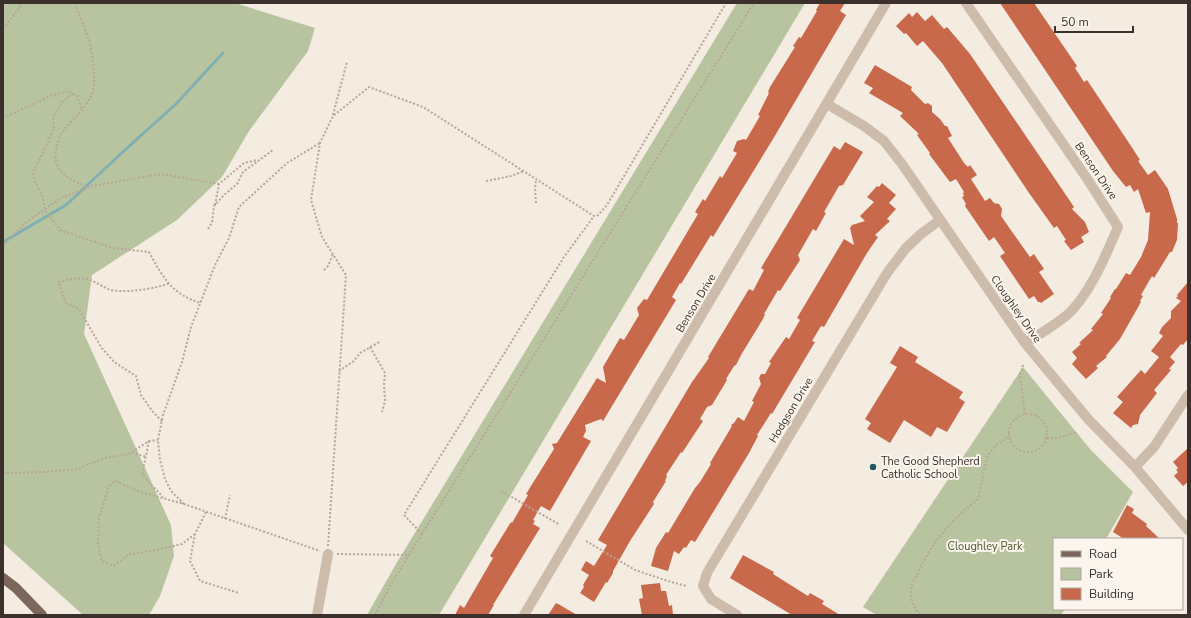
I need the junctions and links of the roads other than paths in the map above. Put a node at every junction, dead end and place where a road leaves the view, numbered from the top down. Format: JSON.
{"nodes":[{"id":1,"x":886,"y":3,"type":"edge"},
{"id":2,"x":966,"y":3,"type":"edge"},
{"id":3,"x":827,"y":104,"type":"junction"},
{"id":4,"x":940,"y":220,"type":"junction"},
{"id":5,"x":1025,"y":343,"type":"junction"},
{"id":6,"x":1188,"y":395,"type":"edge"},
{"id":7,"x":1134,"y":467,"type":"junction"},
{"id":8,"x":1188,"y":530,"type":"edge"},
{"id":9,"x":328,"y":554,"type":"road end"},
{"id":10,"x":3,"y":578,"type":"edge"},
{"id":11,"x":42,"y":615,"type":"edge"},
{"id":12,"x":317,"y":615,"type":"edge"},
{"id":13,"x":524,"y":615,"type":"edge"},
{"id":14,"x":737,"y":615,"type":"edge"}],
"edges":[{"from":1,"to":3,"type":"street","name":"Benson Drive"},
{"from":2,"to":5,"type":"street","name":"Benson Drive"},
{"from":3,"to":4,"type":"street","name":"Cloughley Drive"},
{"from":3,"to":13,"type":"street","name":"Benson Drive"},
{"from":4,"to":5,"type":"street","name":"Cloughley Drive"},
{"from":4,"to":14,"type":"street","name":"Hodgson Drive"},
{"from":5,"to":7,"type":"street","name":"Cloughley Drive"},
{"from":6,"to":7,"type":"street"},
{"from":7,"to":8,"type":"street","name":"Cloughley Drive"},
{"from":9,"to":12,"type":"street"},
{"from":10,"to":11,"type":"main road"}]}
